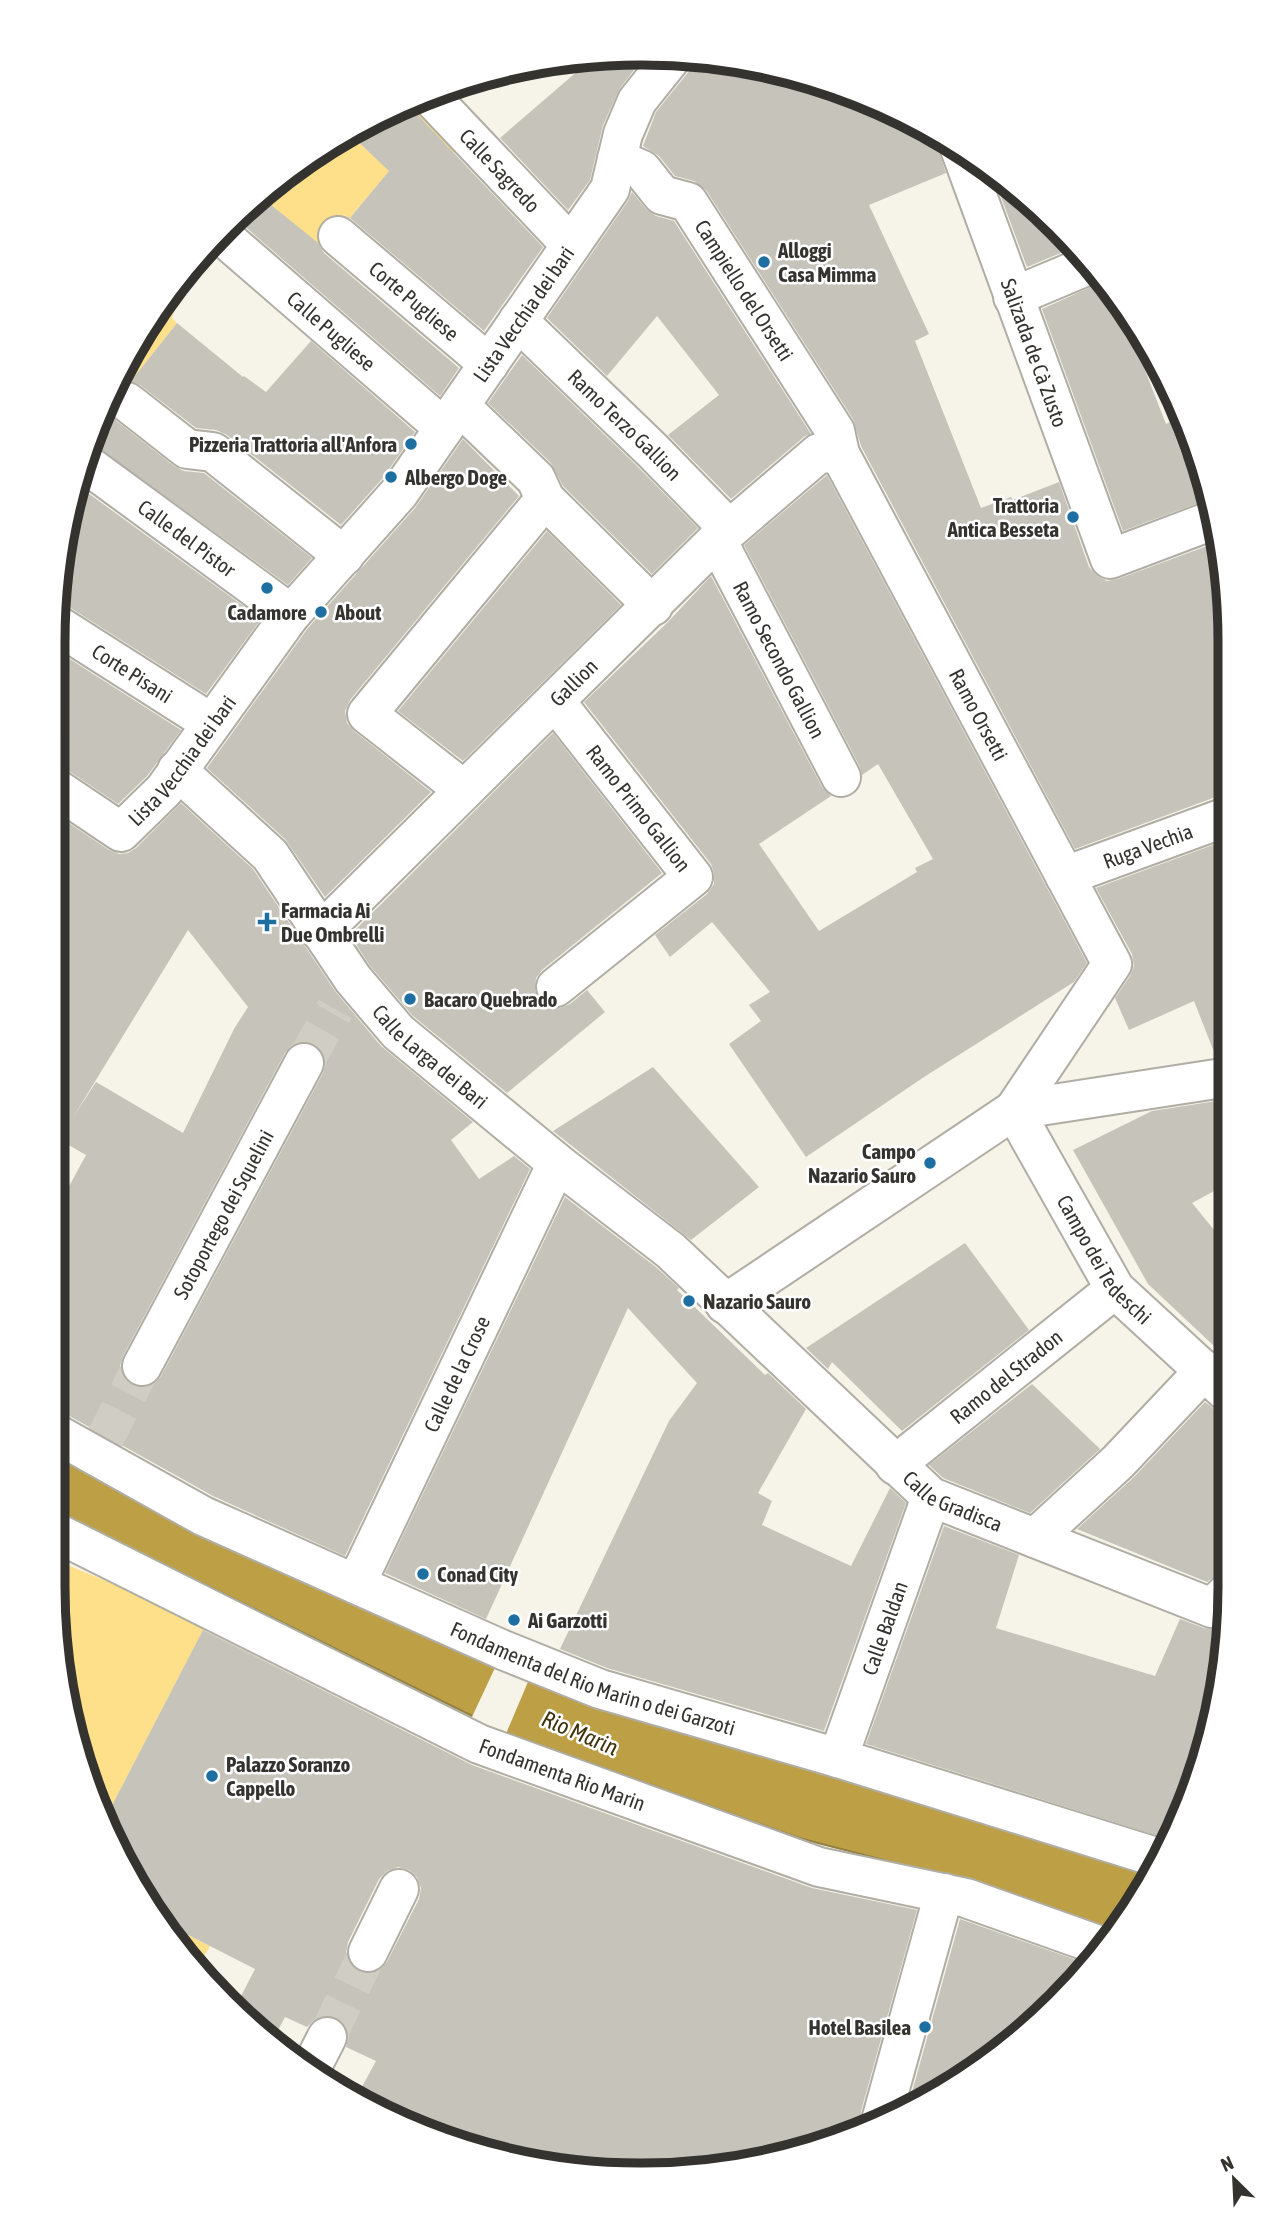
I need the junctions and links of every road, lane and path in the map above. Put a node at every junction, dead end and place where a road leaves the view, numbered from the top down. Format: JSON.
{"nodes":[{"id":1,"x":665,"y":66,"type":"edge"},
{"id":2,"x":436,"y":103,"type":"edge"},
{"id":3,"x":617,"y":159,"type":"junction"},
{"id":4,"x":966,"y":165,"type":"edge"},
{"id":5,"x":338,"y":236,"type":"dead end"},
{"id":6,"x":228,"y":240,"type":"edge"},
{"id":7,"x":571,"y":246,"type":"junction"},
{"id":8,"x":1081,"y":268,"type":"edge"},
{"id":9,"x":1013,"y":297,"type":"junction"},
{"id":10,"x":518,"y":321,"type":"junction"},
{"id":11,"x":489,"y":364,"type":"junction"},
{"id":12,"x":127,"y":402,"type":"dead end"},
{"id":13,"x":452,"y":417,"type":"junction"},
{"id":14,"x":840,"y":454,"type":"junction"},
{"id":15,"x":91,"y":468,"type":"edge"},
{"id":16,"x":545,"y":499,"type":"junction"},
{"id":17,"x":1206,"y":523,"type":"edge"},
{"id":18,"x":723,"y":535,"type":"junction"},
{"id":19,"x":344,"y":556,"type":"junction"},
{"id":20,"x":653,"y":606,"type":"junction"},
{"id":21,"x":291,"y":614,"type":"junction"},
{"id":22,"x":65,"y":631,"type":"edge"},
{"id":23,"x":555,"y":701,"type":"junction"},
{"id":24,"x":211,"y":723,"type":"junction"},
{"id":25,"x":177,"y":770,"type":"junction"},
{"id":26,"x":841,"y":777,"type":"dead end"},
{"id":27,"x":464,"y":790,"type":"junction"},
{"id":28,"x":65,"y":794,"type":"edge"},
{"id":29,"x":1218,"y":820,"type":"edge"},
{"id":30,"x":1065,"y":876,"type":"junction"},
{"id":31,"x":321,"y":932,"type":"junction"},
{"id":32,"x":556,"y":987,"type":"dead end"},
{"id":33,"x":304,"y":1063,"type":"tunnel mouth"},
{"id":34,"x":1218,"y":1079,"type":"edge"},
{"id":35,"x":1014,"y":1110,"type":"junction"},
{"id":36,"x":556,"y":1163,"type":"junction"},
{"id":37,"x":1115,"y":1289,"type":"junction"},
{"id":38,"x":725,"y":1304,"type":"junction"},
{"id":39,"x":142,"y":1366,"type":"tunnel mouth"},
{"id":40,"x":1218,"y":1383,"type":"edge"},
{"id":41,"x":65,"y":1437,"type":"edge"},
{"id":42,"x":895,"y":1465,"type":"junction"},
{"id":43,"x":931,"y":1497,"type":"junction"},
{"id":44,"x":65,"y":1538,"type":"edge"},
{"id":45,"x":1035,"y":1538,"type":"junction"},
{"id":46,"x":356,"y":1584,"type":"junction"},
{"id":47,"x":1218,"y":1602,"type":"edge"},
{"id":48,"x":838,"y":1758,"type":"junction"},
{"id":49,"x":1151,"y":1856,"type":"edge"},
{"id":50,"x":398,"y":1889,"type":"dead end"},
{"id":51,"x":944,"y":1893,"type":"junction"},
{"id":52,"x":1095,"y":1943,"type":"edge"},
{"id":53,"x":368,"y":1952,"type":"tunnel mouth"},
{"id":54,"x":327,"y":2036,"type":"tunnel mouth"},
{"id":55,"x":314,"y":2061,"type":"edge"},
{"id":56,"x":884,"y":2110,"type":"edge"}],
"edges":[{"from":1,"to":3,"type":"street","name":"Lista Vecchia dei bari"},
{"from":2,"to":7,"type":"street","name":"Calle Sagredo"},
{"from":3,"to":7,"type":"street","name":"Lista Vecchia dei bari"},
{"from":3,"to":14,"type":"street","name":"Campiello del Orsetti"},
{"from":4,"to":9,"type":"street","name":"Salizada de Cà Zusto"},
{"from":5,"to":11,"type":"street","name":"Corte Pugliese"},
{"from":6,"to":13,"type":"street","name":"Calle Pugliese"},
{"from":7,"to":10,"type":"street","name":"Lista Vecchia dei bari"},
{"from":8,"to":9,"type":"street"},
{"from":9,"to":17,"type":"street","name":"Salizada de Cà Zusto"},
{"from":10,"to":11,"type":"street","name":"Lista Vecchia dei bari"},
{"from":10,"to":18,"type":"street","name":"Ramo Terzo Gallion"},
{"from":11,"to":13,"type":"street","name":"Lista Vecchia dei bari"},
{"from":12,"to":19,"type":"street"},
{"from":13,"to":16,"type":"street","name":"Calle Pugliese"},
{"from":13,"to":19,"type":"street","name":"Lista Vecchia dei bari"},
{"from":14,"to":18,"type":"street","name":"Gallion"},
{"from":14,"to":30,"type":"street","name":"Ramo Orsetti"},
{"from":15,"to":21,"type":"street","name":"Calle del Pistor"},
{"from":16,"to":20,"type":"street","name":"Calle Pugliese"},
{"from":16,"to":27,"type":"street"},
{"from":18,"to":20,"type":"street","name":"Gallion"},
{"from":18,"to":26,"type":"street","name":"Ramo Secondo Gallion"},
{"from":19,"to":21,"type":"street","name":"Lista Vecchia dei bari"},
{"from":20,"to":23,"type":"street","name":"Gallion"},
{"from":21,"to":24,"type":"street","name":"Lista Vecchia dei bari"},
{"from":22,"to":24,"type":"street","name":"Corte Pisani"},
{"from":23,"to":27,"type":"street","name":"Gallion"},
{"from":23,"to":32,"type":"street","name":"Ramo Primo Gallion"},
{"from":24,"to":25,"type":"street","name":"Lista Vecchia dei bari"},
{"from":25,"to":28,"type":"street","name":"Lista Vecchia dei bari"},
{"from":25,"to":31,"type":"street","name":"Calle Larga dei Bari"},
{"from":27,"to":31,"type":"street","name":"Gallion"},
{"from":29,"to":30,"type":"street","name":"Ruga Vechia"},
{"from":30,"to":35,"type":"street","name":"Ramo Orsetti"},
{"from":31,"to":36,"type":"street","name":"Calle Larga dei Bari"},
{"from":33,"to":39,"type":"street","name":"Sotoportego dei Squelini"},
{"from":34,"to":35,"type":"street"},
{"from":35,"to":37,"type":"street","name":"Campo dei Tedeschi"},
{"from":35,"to":38,"type":"street"},
{"from":36,"to":38,"type":"street","name":"Calle Larga dei Bari"},
{"from":36,"to":46,"type":"street","name":"Calle de la Crose"},
{"from":37,"to":40,"type":"street","name":"Campo dei Tedeschi"},
{"from":37,"to":42,"type":"street","name":"Ramo del Stradon"},
{"from":38,"to":42,"type":"street","name":"Calle Gradisca"},
{"from":40,"to":45,"type":"street"},
{"from":41,"to":46,"type":"street","name":"Fondamenta del Rio Marin o dei Garzoti"},
{"from":42,"to":43,"type":"street","name":"Calle Gradisca"},
{"from":43,"to":45,"type":"street","name":"Calle Gradisca"},
{"from":43,"to":48,"type":"street","name":"Calle Baldan"},
{"from":44,"to":51,"type":"street","name":"Fondamenta Rio Marin"},
{"from":45,"to":47,"type":"street","name":"Calle Gradisca"},
{"from":46,"to":48,"type":"street","name":"Fondamenta del Rio Marin o dei Garzoti"},
{"from":48,"to":49,"type":"street","name":"Fondamenta del Rio Marin o dei Garzoti"},
{"from":50,"to":53,"type":"street"},
{"from":51,"to":52,"type":"street","name":"Fondamenta Rio Marin"},
{"from":51,"to":56,"type":"street"},
{"from":54,"to":55,"type":"street"}]}
